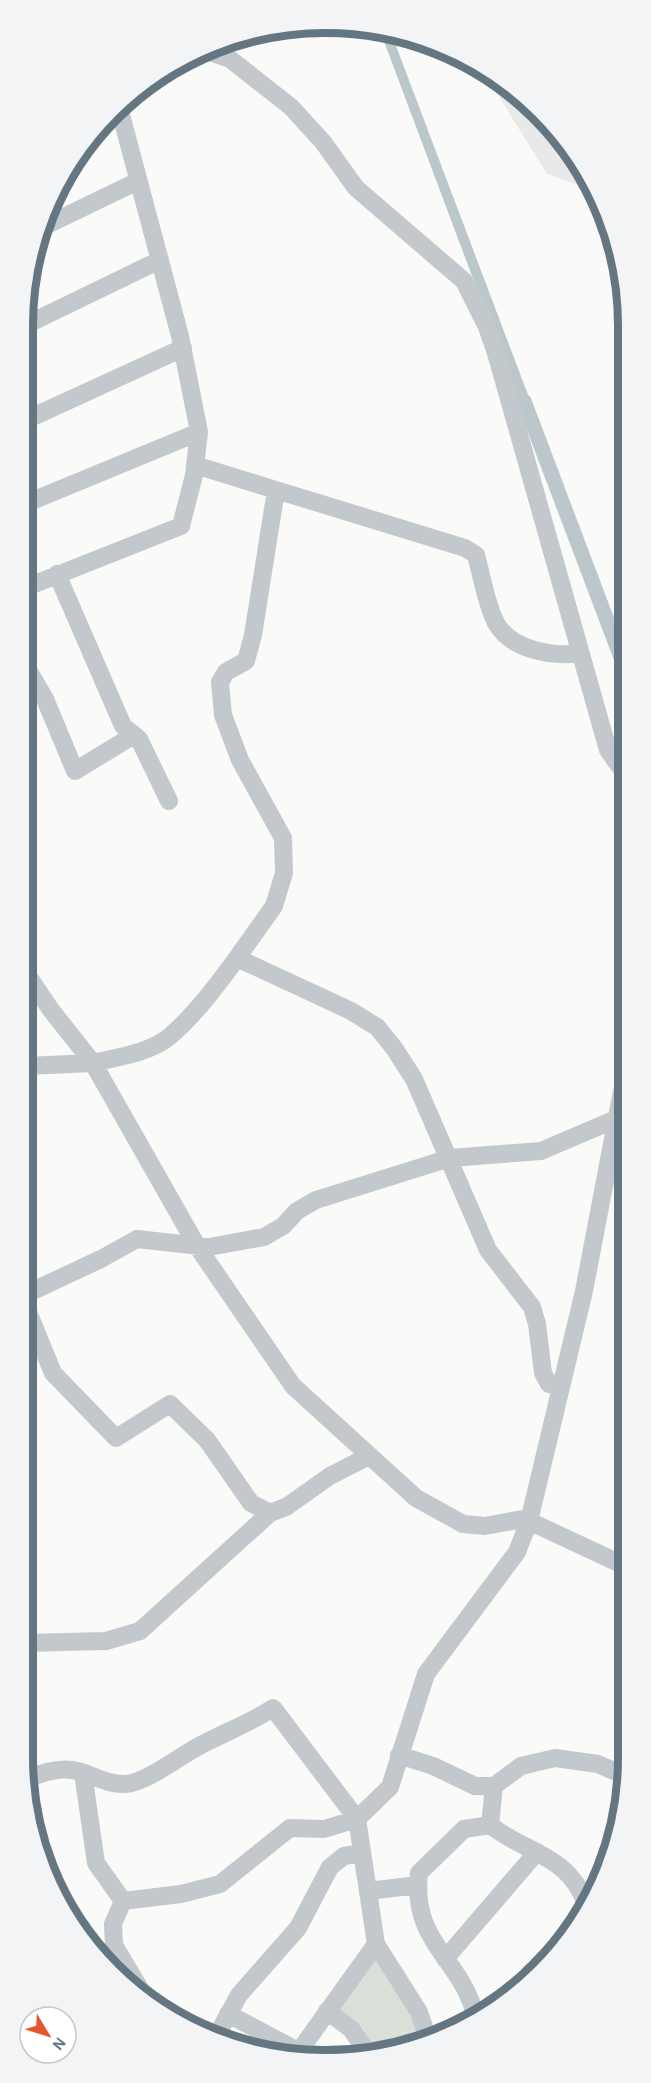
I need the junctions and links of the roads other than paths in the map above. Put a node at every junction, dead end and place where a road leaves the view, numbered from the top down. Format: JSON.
{"nodes":[{"id":1,"x":217,"y":54,"type":"edge"},
{"id":2,"x":121,"y":117,"type":"edge"},
{"id":3,"x":138,"y":181,"type":"junction"},
{"id":4,"x":52,"y":223,"type":"edge"},
{"id":5,"x":160,"y":260,"type":"junction"},
{"id":6,"x":33,"y":321,"type":"edge"},
{"id":7,"x":183,"y":348,"type":"junction"},
{"id":8,"x":33,"y":417,"type":"edge"},
{"id":9,"x":199,"y":432,"type":"junction"},
{"id":10,"x":195,"y":465,"type":"junction"},
{"id":11,"x":276,"y":490,"type":"junction"},
{"id":12,"x":33,"y":501,"type":"edge"},
{"id":13,"x":57,"y":574,"type":"junction"},
{"id":14,"x":33,"y":584,"type":"edge"},
{"id":15,"x":580,"y":653,"type":"junction"},
{"id":16,"x":33,"y":691,"type":"edge"},
{"id":17,"x":134,"y":735,"type":"junction"},
{"id":18,"x":618,"y":764,"type":"edge"},
{"id":19,"x":169,"y":801,"type":"dead end"},
{"id":20,"x":237,"y":958,"type":"junction"},
{"id":21,"x":33,"y":984,"type":"edge"},
{"id":22,"x":93,"y":1063,"type":"junction"},
{"id":23,"x":33,"y":1066,"type":"edge"},
{"id":24,"x":618,"y":1110,"type":"edge"},
{"id":25,"x":616,"y":1119,"type":"junction"},
{"id":26,"x":450,"y":1158,"type":"junction"},
{"id":27,"x":197,"y":1246,"type":"junction"},
{"id":28,"x":33,"y":1290,"type":"edge"},
{"id":29,"x":33,"y":1324,"type":"edge"},
{"id":30,"x":559,"y":1387,"type":"junction"},
{"id":31,"x":367,"y":1457,"type":"junction"},
{"id":32,"x":270,"y":1513,"type":"junction"},
{"id":33,"x":529,"y":1521,"type":"junction"},
{"id":34,"x":618,"y":1562,"type":"edge"},
{"id":35,"x":33,"y":1643,"type":"edge"},
{"id":36,"x":399,"y":1755,"type":"junction"},
{"id":37,"x":617,"y":1772,"type":"edge"},
{"id":38,"x":83,"y":1773,"type":"junction"},
{"id":39,"x":34,"y":1776,"type":"edge"},
{"id":40,"x":494,"y":1786,"type":"junction"},
{"id":41,"x":357,"y":1819,"type":"junction"},
{"id":42,"x":490,"y":1825,"type":"junction"},
{"id":43,"x":537,"y":1852,"type":"junction"},
{"id":44,"x":362,"y":1853,"type":"junction"},
{"id":45,"x":418,"y":1885,"type":"junction"},
{"id":46,"x":368,"y":1891,"type":"junction"},
{"id":47,"x":583,"y":1896,"type":"edge"},
{"id":48,"x":123,"y":1901,"type":"junction"},
{"id":49,"x":376,"y":1944,"type":"junction"},
{"id":50,"x":445,"y":1959,"type":"junction"},
{"id":51,"x":133,"y":1977,"type":"edge"},
{"id":52,"x":474,"y":2010,"type":"edge"},
{"id":53,"x":327,"y":2011,"type":"junction"},
{"id":54,"x":228,"y":2014,"type":"junction"},
{"id":55,"x":220,"y":2030,"type":"edge"},
{"id":56,"x":426,"y":2032,"type":"edge"},
{"id":57,"x":284,"y":2047,"type":"edge"},
{"id":58,"x":364,"y":2047,"type":"edge"},
{"id":59,"x":301,"y":2048,"type":"edge"}],
"edges":[{"from":1,"to":15,"type":"street"},
{"from":2,"to":3,"type":"street"},
{"from":3,"to":4,"type":"street"},
{"from":3,"to":5,"type":"street"},
{"from":5,"to":6,"type":"street"},
{"from":5,"to":7,"type":"street"},
{"from":7,"to":8,"type":"street"},
{"from":7,"to":9,"type":"street"},
{"from":9,"to":10,"type":"street"},
{"from":9,"to":12,"type":"street"},
{"from":10,"to":11,"type":"street"},
{"from":10,"to":13,"type":"street"},
{"from":11,"to":15,"type":"street"},
{"from":11,"to":20,"type":"street"},
{"from":13,"to":14,"type":"street"},
{"from":13,"to":17,"type":"street"},
{"from":15,"to":18,"type":"street"},
{"from":16,"to":17,"type":"street"},
{"from":17,"to":19,"type":"street"},
{"from":20,"to":22,"type":"street"},
{"from":20,"to":26,"type":"street"},
{"from":21,"to":22,"type":"street"},
{"from":22,"to":23,"type":"street"},
{"from":22,"to":27,"type":"street"},
{"from":24,"to":25,"type":"street"},
{"from":25,"to":26,"type":"street"},
{"from":25,"to":30,"type":"street"},
{"from":26,"to":27,"type":"street"},
{"from":26,"to":30,"type":"street"},
{"from":27,"to":28,"type":"street"},
{"from":27,"to":31,"type":"street"},
{"from":29,"to":32,"type":"street"},
{"from":30,"to":33,"type":"street"},
{"from":31,"to":32,"type":"street"},
{"from":31,"to":33,"type":"street"},
{"from":32,"to":35,"type":"street"},
{"from":33,"to":34,"type":"street"},
{"from":33,"to":36,"type":"street"},
{"from":36,"to":40,"type":"street"},
{"from":36,"to":41,"type":"street"},
{"from":37,"to":40,"type":"street"},
{"from":38,"to":39,"type":"street"},
{"from":38,"to":41,"type":"street"},
{"from":38,"to":48,"type":"street"},
{"from":40,"to":42,"type":"street"},
{"from":41,"to":44,"type":"street"},
{"from":41,"to":48,"type":"street"},
{"from":42,"to":43,"type":"street"},
{"from":42,"to":45,"type":"street"},
{"from":43,"to":47,"type":"street"},
{"from":43,"to":50,"type":"street"},
{"from":44,"to":46,"type":"street"},
{"from":44,"to":54,"type":"street"},
{"from":45,"to":46,"type":"street"},
{"from":45,"to":50,"type":"street"},
{"from":46,"to":49,"type":"street"},
{"from":48,"to":51,"type":"street"},
{"from":49,"to":53,"type":"street"},
{"from":49,"to":56,"type":"street"},
{"from":50,"to":52,"type":"street"},
{"from":53,"to":58,"type":"street"},
{"from":53,"to":59,"type":"street"},
{"from":54,"to":55,"type":"street"},
{"from":54,"to":57,"type":"street"}]}
